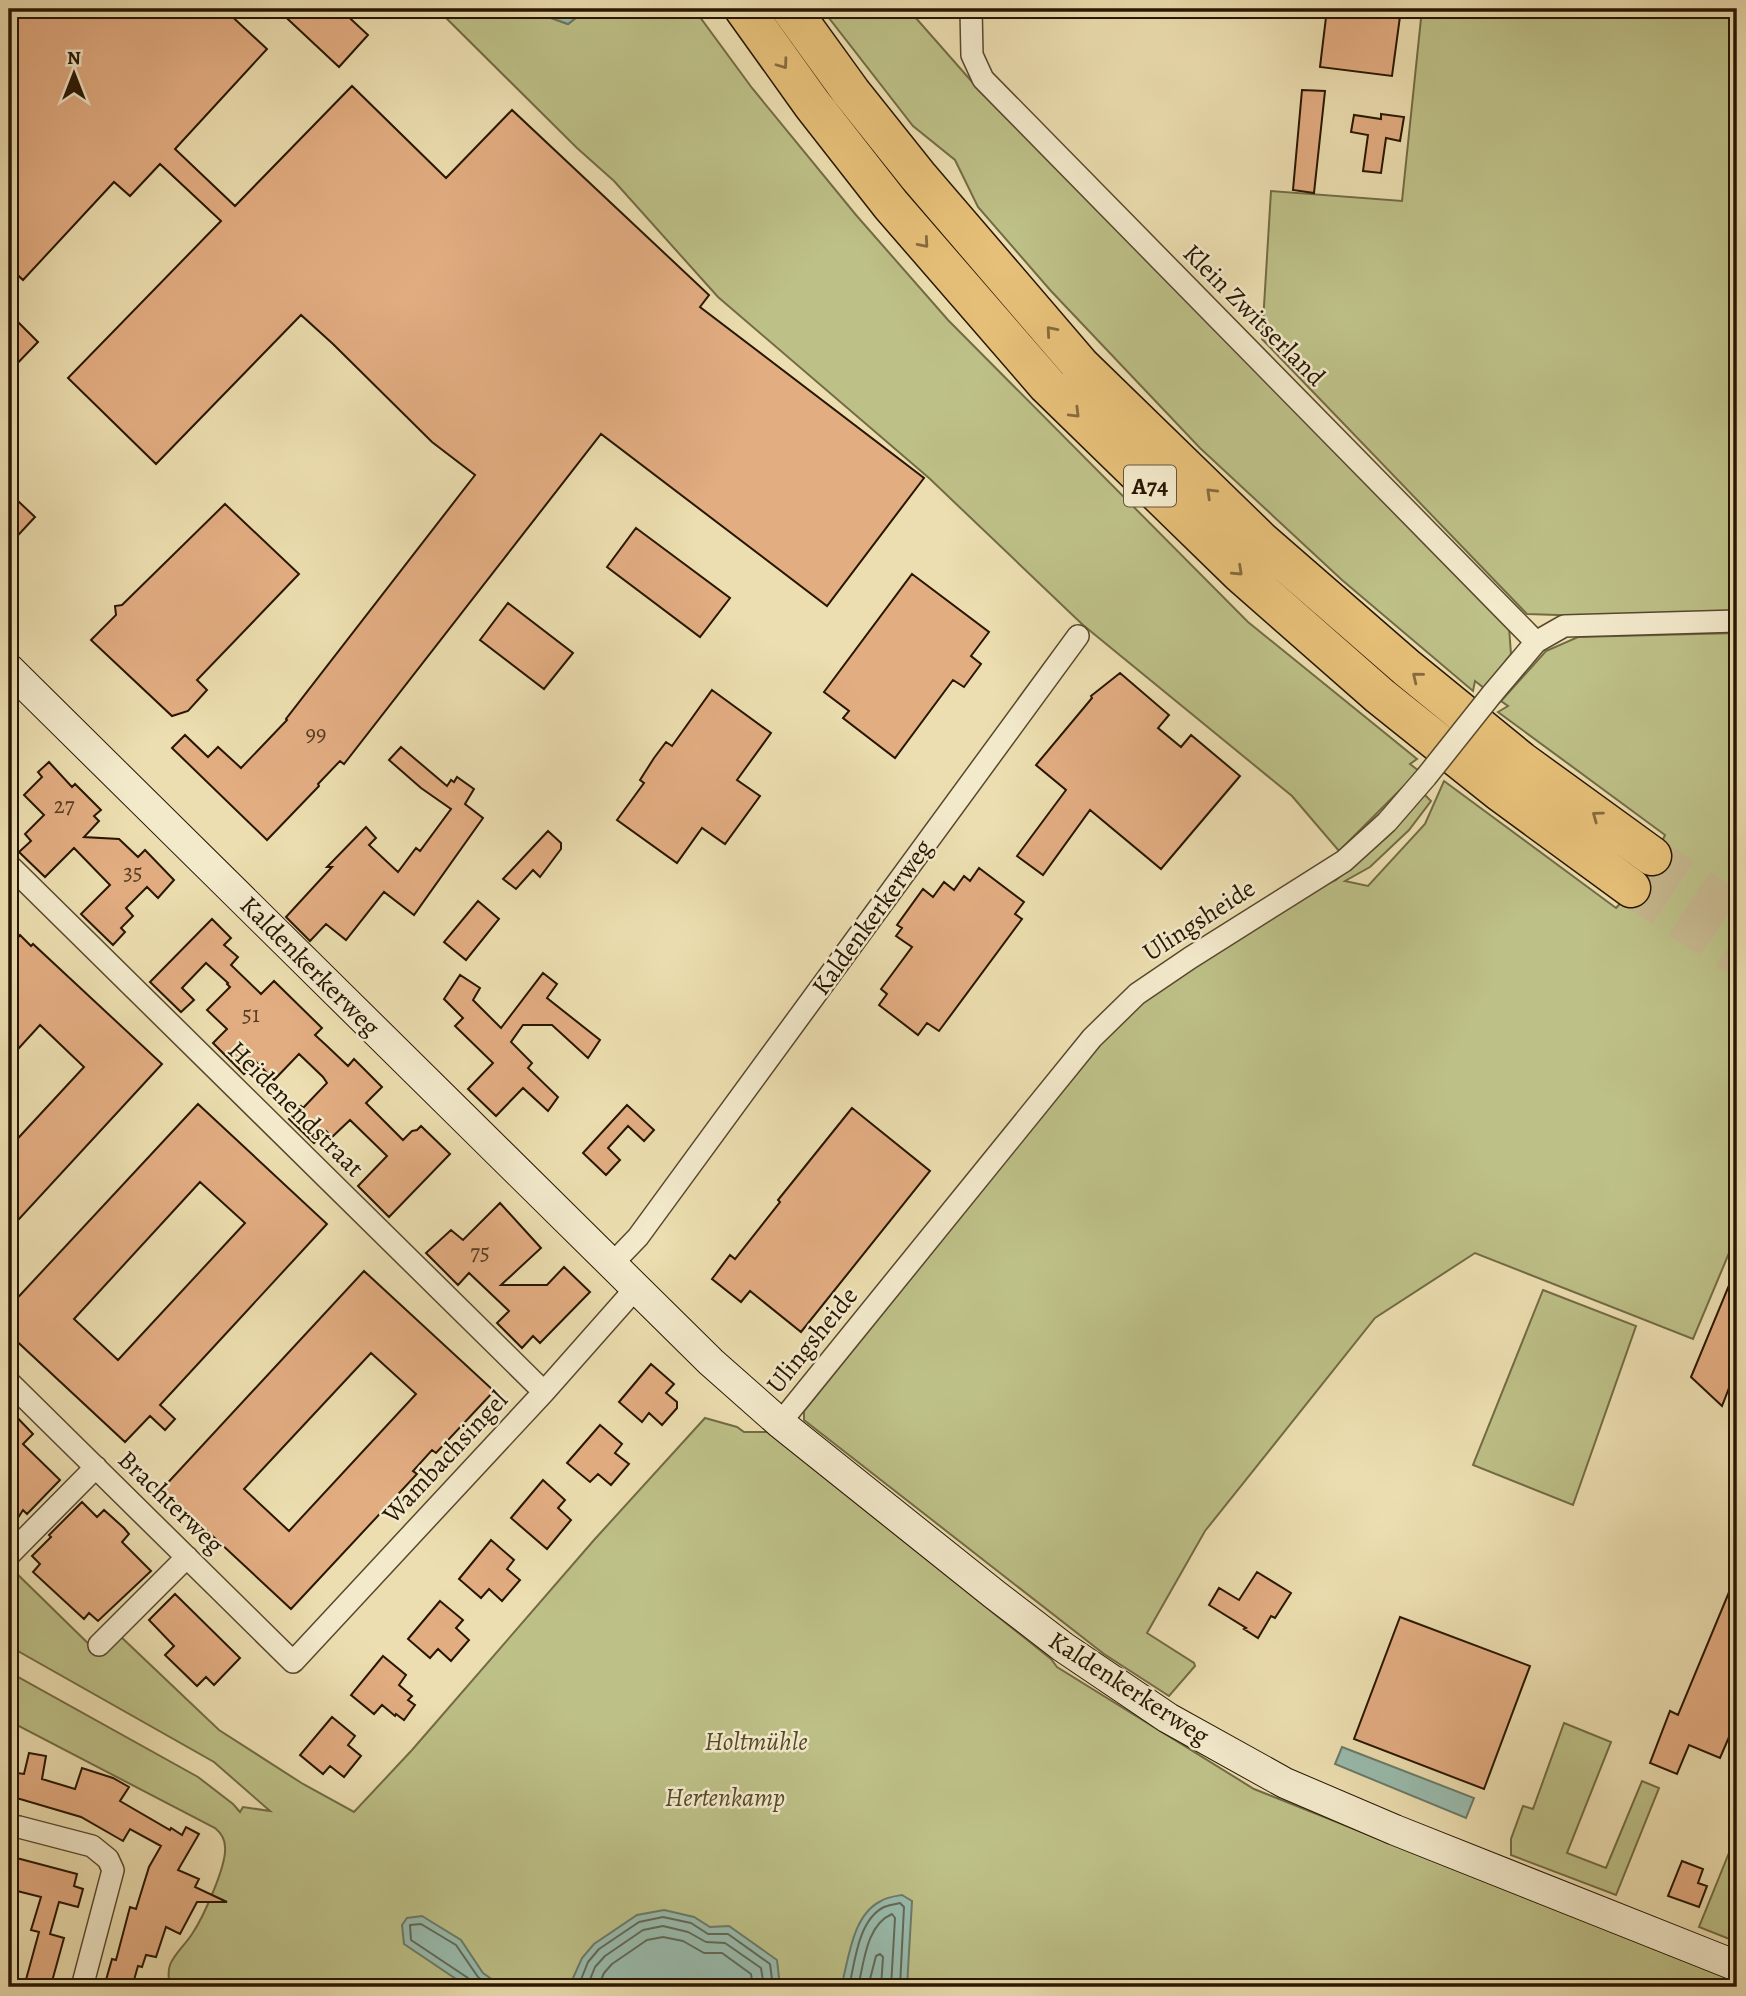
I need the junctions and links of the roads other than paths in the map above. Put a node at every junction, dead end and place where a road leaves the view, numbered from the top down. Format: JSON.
{"nodes":[{"id":1,"x":744,"y":9,"type":"edge"},
{"id":2,"x":791,"y":9,"type":"edge"},
{"id":3,"x":971,"y":9,"type":"edge"},
{"id":4,"x":1737,"y":621,"type":"edge"},
{"id":5,"x":1078,"y":636,"type":"dead end"},
{"id":6,"x":1536,"y":642,"type":"junction"},
{"id":7,"x":9,"y":669,"type":"edge"},
{"id":8,"x":1652,"y":856,"type":"tunnel mouth"},
{"id":9,"x":9,"y":865,"type":"edge"},
{"id":10,"x":1631,"y":888,"type":"tunnel mouth"},
{"id":11,"x":612,"y":1264,"type":"junction"},
{"id":12,"x":636,"y":1288,"type":"junction"},
{"id":13,"x":9,"y":1382,"type":"edge"},
{"id":14,"x":544,"y":1392,"type":"junction"},
{"id":15,"x":780,"y":1423,"type":"junction"},
{"id":16,"x":96,"y":1467,"type":"junction"},
{"id":17,"x":9,"y":1555,"type":"edge"},
{"id":18,"x":187,"y":1557,"type":"junction"},
{"id":19,"x":99,"y":1645,"type":"dead end"},
{"id":20,"x":293,"y":1662,"type":"joint"},
{"id":21,"x":9,"y":1825,"type":"edge"},
{"id":22,"x":1737,"y":1966,"type":"edge"},
{"id":23,"x":82,"y":1987,"type":"edge"}],
"edges":[{"from":1,"to":10,"type":"highway","number":"A74","one_way":true},
{"from":8,"to":2,"type":"highway","number":"A74","one_way":true},
{"from":3,"to":6,"type":"street","name":"Klein Zwitserland"},
{"from":4,"to":6,"type":"street","name":"Ulingsheide"},
{"from":5,"to":11,"type":"street","name":"Kaldenkerkerweg"},
{"from":6,"to":15,"type":"street","name":"Ulingsheide","bridge":true},
{"from":7,"to":11,"type":"main road","name":"Kaldenkerkerweg"},
{"from":9,"to":14,"type":"street","name":"Heidenendstraat"},
{"from":11,"to":12,"type":"main road","name":"Kaldenkerkerweg"},
{"from":12,"to":14,"type":"street","name":"Wambachsingel"},
{"from":12,"to":15,"type":"main road","name":"Kaldenkerkerweg"},
{"from":13,"to":16,"type":"street","name":"Brachterweg"},
{"from":14,"to":20,"type":"street","name":"Wambachsingel"},
{"from":15,"to":22,"type":"main road","name":"Kaldenkerkerweg"},
{"from":16,"to":17,"type":"street"},
{"from":16,"to":18,"type":"street","name":"Brachterweg"},
{"from":18,"to":19,"type":"street"},
{"from":18,"to":20,"type":"street","name":"Brachterweg"},
{"from":21,"to":23,"type":"street"}]}
